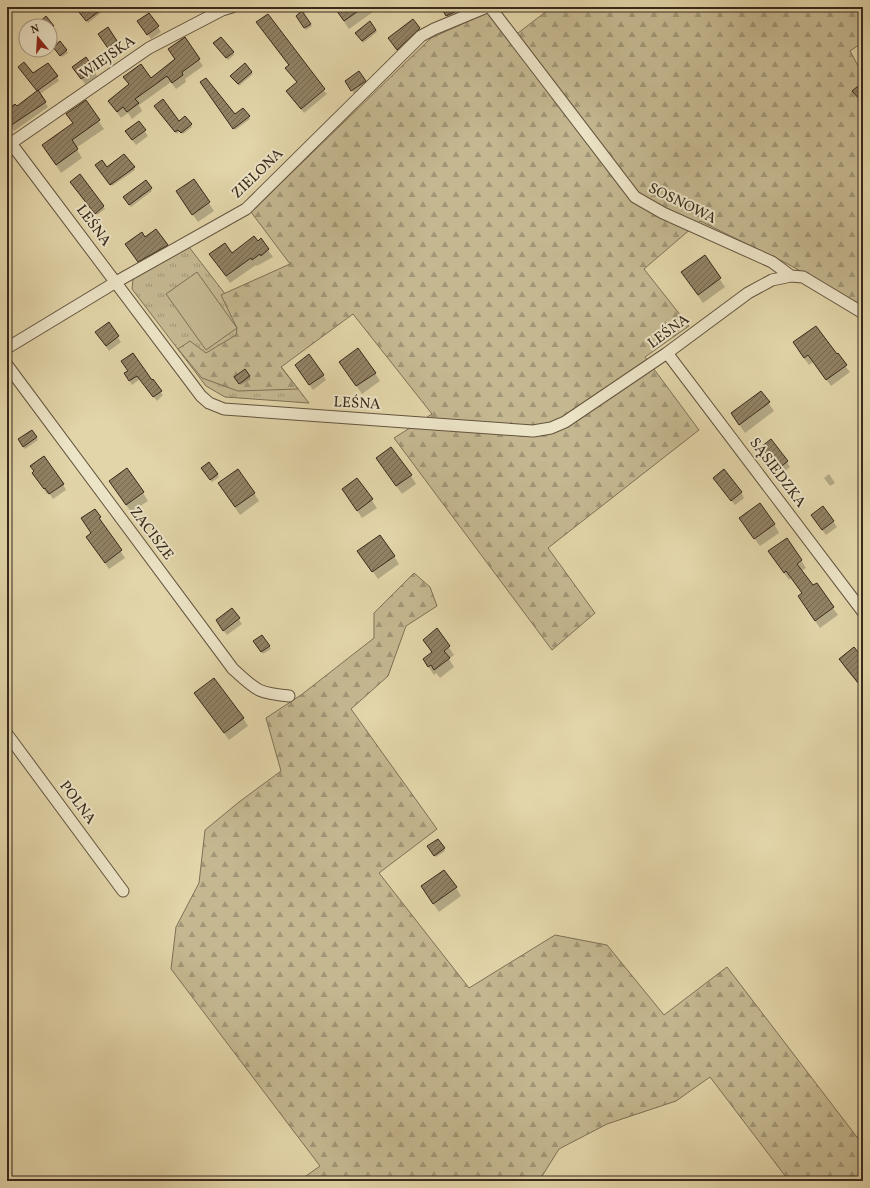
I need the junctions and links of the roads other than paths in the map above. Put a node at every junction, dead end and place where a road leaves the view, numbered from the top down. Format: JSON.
{"nodes":[{"id":1,"x":232,"y":7,"type":"edge"},
{"id":2,"x":487,"y":7,"type":"edge"},
{"id":3,"x":490,"y":7,"type":"edge"},
{"id":4,"x":8,"y":142,"type":"edge"},
{"id":5,"x":791,"y":276,"type":"junction"},
{"id":6,"x":116,"y":282,"type":"junction"},
{"id":7,"x":863,"y":313,"type":"edge"},
{"id":8,"x":7,"y":348,"type":"edge"},
{"id":9,"x":667,"y":353,"type":"junction"},
{"id":10,"x":7,"y":365,"type":"edge"},
{"id":11,"x":863,"y":612,"type":"edge"},
{"id":12,"x":289,"y":696,"type":"dead end"},
{"id":13,"x":7,"y":734,"type":"edge"},
{"id":14,"x":123,"y":891,"type":"dead end"}],
"edges":[{"from":1,"to":4,"type":"street","name":"WIEJSKA"},
{"from":2,"to":6,"type":"street","name":"ZIELONA"},
{"from":3,"to":5,"type":"street","name":"SOSNOWA"},
{"from":4,"to":6,"type":"street","name":"LEŚNA"},
{"from":5,"to":7,"type":"street","name":"SOSNOWA"},
{"from":5,"to":9,"type":"street","name":"LEŚNA"},
{"from":6,"to":8,"type":"street","name":"ZIELONA"},
{"from":6,"to":9,"type":"street","name":"LEŚNA"},
{"from":9,"to":11,"type":"street","name":"SĄSIEDZKA"},
{"from":10,"to":12,"type":"street","name":"ZACISZE"},
{"from":13,"to":14,"type":"street","name":"POLNA"}]}
